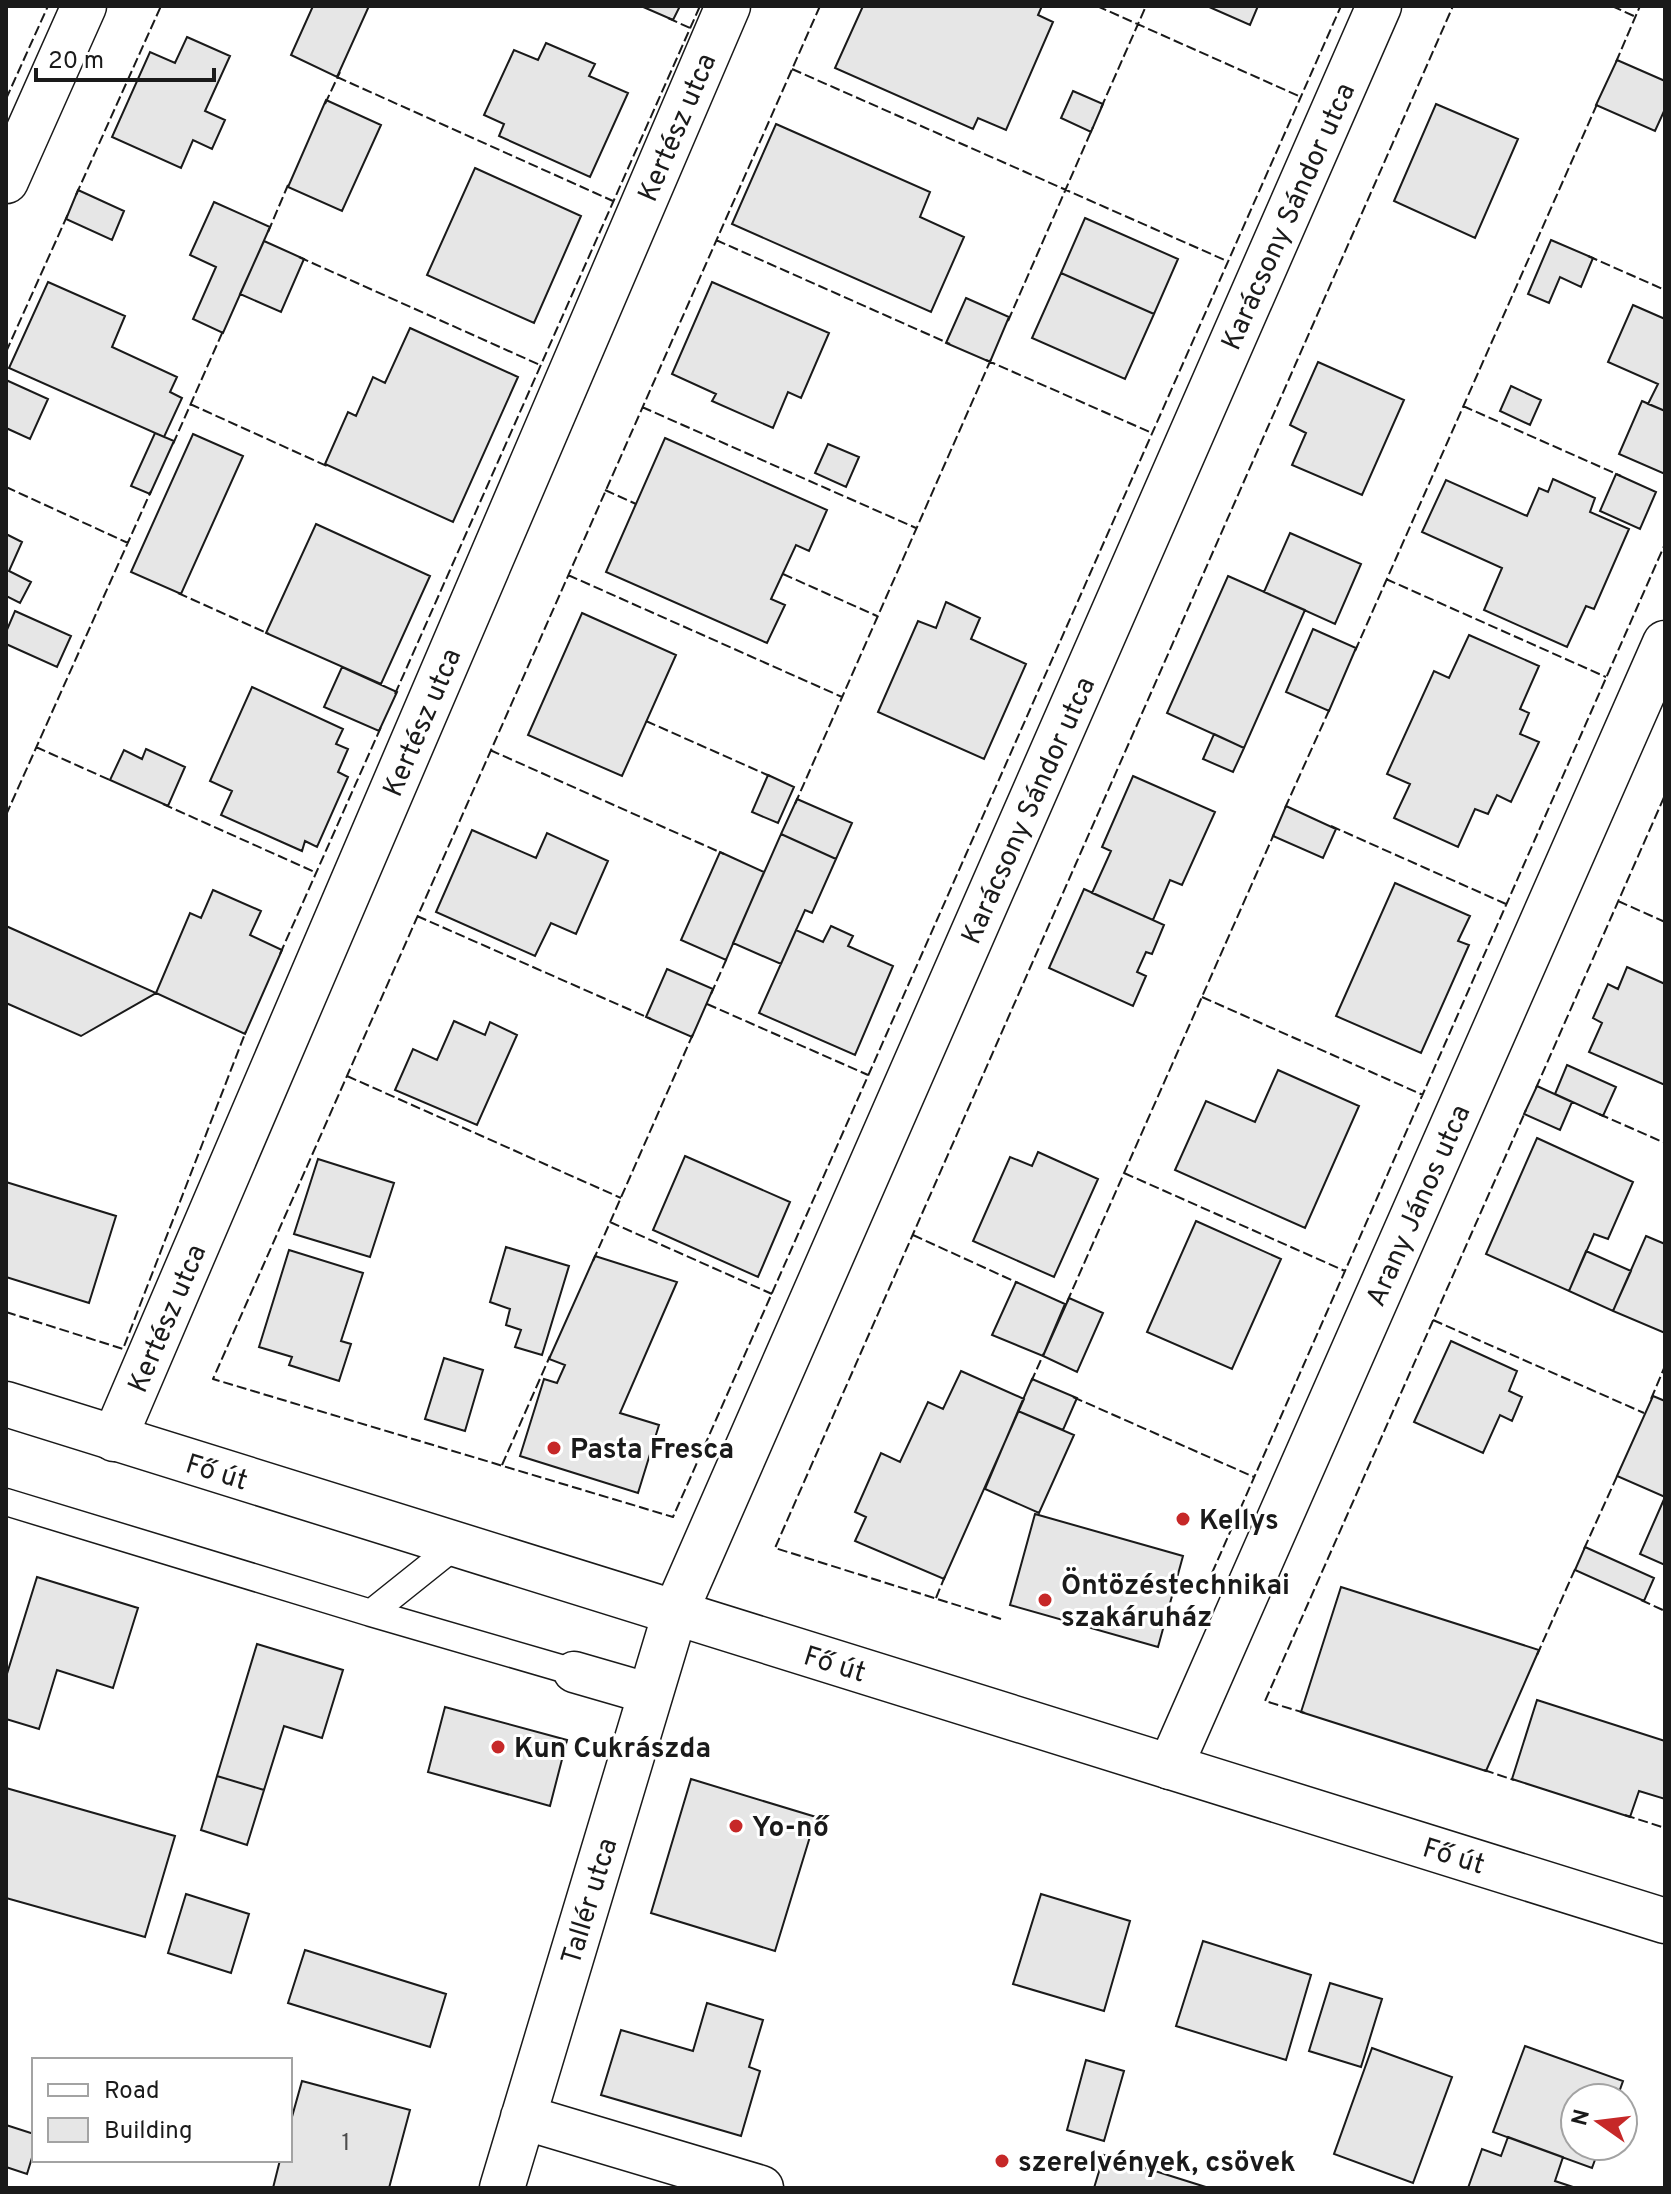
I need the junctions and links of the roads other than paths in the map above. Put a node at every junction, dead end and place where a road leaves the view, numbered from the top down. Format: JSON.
{"nodes":[{"id":1,"x":84,"y":6,"type":"edge"},
{"id":2,"x":728,"y":6,"type":"edge"},
{"id":3,"x":1379,"y":6,"type":"edge"},
{"id":4,"x":6,"y":181,"type":"edge"},
{"id":5,"x":1665,"y":643,"type":"edge"},
{"id":6,"x":6,"y":1404,"type":"edge"},
{"id":7,"x":114,"y":1439,"type":"junction"},
{"id":8,"x":6,"y":1502,"type":"edge"},
{"id":9,"x":456,"y":1545,"type":"junction"},
{"id":10,"x":371,"y":1613,"type":"junction"},
{"id":11,"x":675,"y":1613,"type":"junction"},
{"id":12,"x":574,"y":1672,"type":"joint"},
{"id":13,"x":650,"y":1694,"type":"junction"},
{"id":14,"x":1170,"y":1767,"type":"junction"},
{"id":15,"x":1665,"y":1921,"type":"edge"},
{"id":16,"x":523,"y":2117,"type":"junction"},
{"id":17,"x":502,"y":2188,"type":"edge"},
{"id":18,"x":761,"y":2188,"type":"edge"}],
"edges":[{"from":1,"to":4,"type":"street"},
{"from":2,"to":7,"type":"street","name":"Kertész utca"},
{"from":3,"to":11,"type":"street","name":"Karácsony Sándor utca"},
{"from":5,"to":14,"type":"street","name":"Arany János utca"},
{"from":6,"to":7,"type":"street","name":"Fő út"},
{"from":7,"to":9,"type":"street","name":"Fő út"},
{"from":8,"to":10,"type":"lane"},
{"from":9,"to":10,"type":"lane"},
{"from":9,"to":11,"type":"street","name":"Fő út"},
{"from":10,"to":12,"type":"lane"},
{"from":11,"to":13,"type":"street","name":"Tallér utca"},
{"from":11,"to":14,"type":"street","name":"Fő út"},
{"from":12,"to":13,"type":"street"},
{"from":13,"to":16,"type":"street","name":"Tallér utca"},
{"from":14,"to":15,"type":"street","name":"Fő út"},
{"from":16,"to":17,"type":"street","name":"Tallér utca"},
{"from":16,"to":18,"type":"street"}]}
